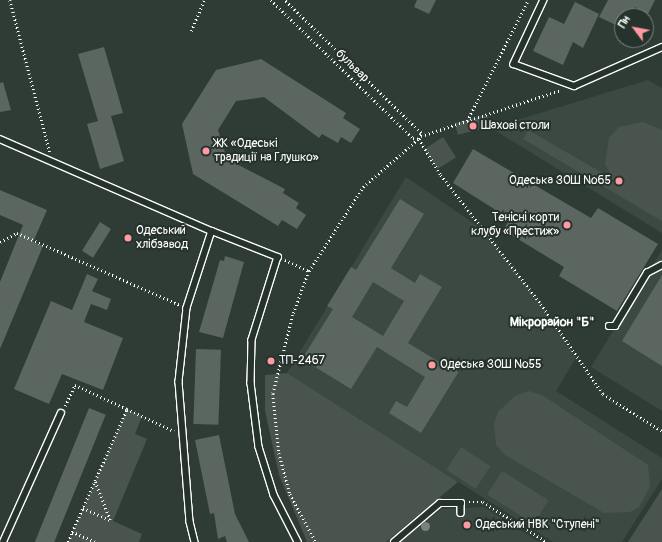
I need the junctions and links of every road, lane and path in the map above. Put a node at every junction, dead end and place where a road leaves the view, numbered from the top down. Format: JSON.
{"nodes":[{"id":1,"x":10,"y":0,"type":"edge"},
{"id":2,"x":204,"y":0,"type":"edge"},
{"id":3,"x":271,"y":0,"type":"edge"},
{"id":4,"x":284,"y":0,"type":"edge"},
{"id":5,"x":528,"y":0,"type":"edge"},
{"id":6,"x":544,"y":0,"type":"edge"},
{"id":7,"x":191,"y":31,"type":"dead end"},
{"id":8,"x":662,"y":47,"type":"edge"},
{"id":9,"x":574,"y":86,"type":"junction"},
{"id":10,"x":467,"y":121,"type":"junction"},
{"id":11,"x":419,"y":138,"type":"junction"},
{"id":12,"x":0,"y":139,"type":"edge"},
{"id":13,"x":53,"y":164,"type":"junction"},
{"id":14,"x":212,"y":231,"type":"junction"},
{"id":15,"x":0,"y":242,"type":"edge"},
{"id":16,"x":278,"y":257,"type":"junction"},
{"id":17,"x":662,"y":265,"type":"edge"},
{"id":18,"x":309,"y":271,"type":"junction"},
{"id":19,"x":187,"y":308,"type":"junction"},
{"id":20,"x":608,"y":326,"type":"dead end"},
{"id":21,"x":127,"y":409,"type":"junction"},
{"id":22,"x":61,"y":412,"type":"joint"},
{"id":23,"x":662,"y":431,"type":"edge"},
{"id":24,"x":182,"y":434,"type":"junction"},
{"id":25,"x":94,"y":482,"type":"junction"},
{"id":26,"x":461,"y":503,"type":"junction"},
{"id":27,"x":83,"y":508,"type":"junction"},
{"id":28,"x":461,"y":513,"type":"dead end"},
{"id":29,"x":72,"y":532,"type":"junction"},
{"id":30,"x":3,"y":542,"type":"edge"},
{"id":31,"x":68,"y":542,"type":"edge"},
{"id":32,"x":95,"y":542,"type":"edge"},
{"id":33,"x":195,"y":542,"type":"edge"},
{"id":34,"x":298,"y":542,"type":"edge"},
{"id":35,"x":316,"y":542,"type":"edge"},
{"id":36,"x":394,"y":542,"type":"edge"},
{"id":37,"x":547,"y":542,"type":"edge"}],
"edges":[{"from":1,"to":13,"type":"path"},
{"from":2,"to":7,"type":"path"},
{"from":3,"to":11,"type":"path","name":"бульвар"},
{"from":4,"to":11,"type":"path","name":"бульвар"},
{"from":5,"to":10,"type":"path"},
{"from":6,"to":9,"type":"lane"},
{"from":8,"to":9,"type":"lane"},
{"from":9,"to":10,"type":"path"},
{"from":10,"to":11,"type":"path"},
{"from":11,"to":18,"type":"path"},
{"from":11,"to":23,"type":"path"},
{"from":12,"to":13,"type":"lane"},
{"from":13,"to":14,"type":"lane"},
{"from":14,"to":16,"type":"lane"},
{"from":14,"to":19,"type":"lane"},
{"from":15,"to":19,"type":"path"},
{"from":16,"to":18,"type":"path"},
{"from":16,"to":34,"type":"lane"},
{"from":17,"to":20,"type":"lane"},
{"from":18,"to":35,"type":"path"},
{"from":19,"to":24,"type":"lane"},
{"from":21,"to":22,"type":"path"},
{"from":21,"to":24,"type":"path"},
{"from":21,"to":25,"type":"path"},
{"from":22,"to":30,"type":"lane"},
{"from":24,"to":33,"type":"lane"},
{"from":25,"to":27,"type":"path"},
{"from":25,"to":27,"type":"path"},
{"from":26,"to":28,"type":"lane"},
{"from":26,"to":36,"type":"lane"},
{"from":26,"to":37,"type":"path"},
{"from":27,"to":29,"type":"path"},
{"from":29,"to":31,"type":"path"},
{"from":29,"to":32,"type":"path"}]}
